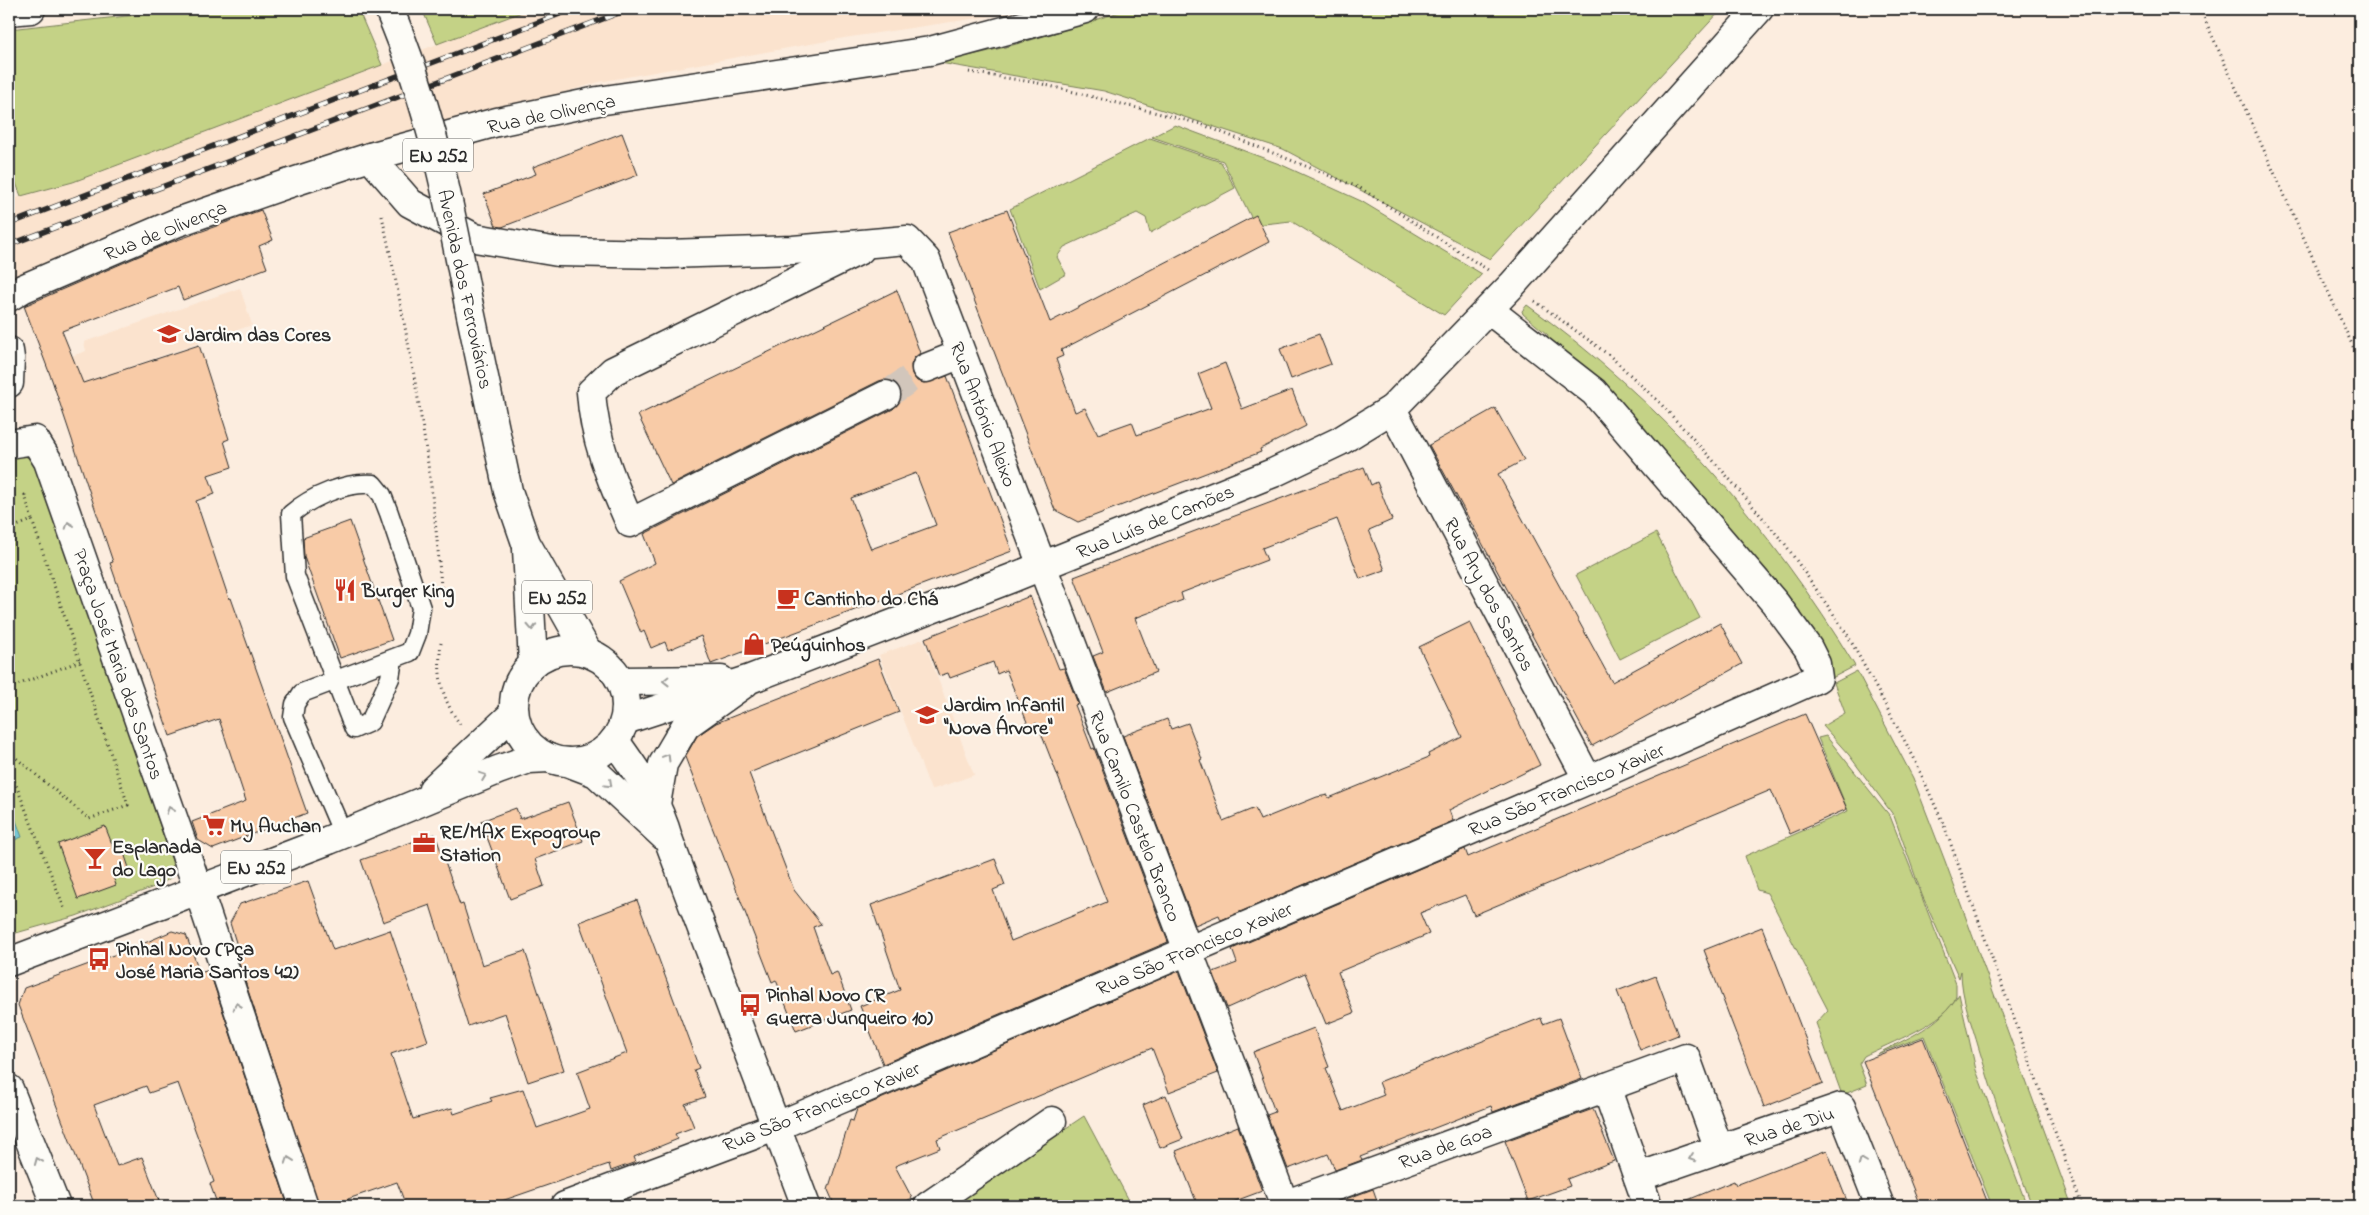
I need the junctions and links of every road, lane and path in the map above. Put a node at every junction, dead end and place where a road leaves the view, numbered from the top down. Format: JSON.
{"nodes":[{"id":1,"x":31,"y":9,"type":"edge"},
{"id":2,"x":389,"y":9,"type":"edge"},
{"id":3,"x":1085,"y":9,"type":"edge"},
{"id":4,"x":1759,"y":9,"type":"edge"},
{"id":5,"x":2200,"y":9,"type":"edge"},
{"id":6,"x":9,"y":11,"type":"edge"},
{"id":7,"x":960,"y":70,"type":"dead end"},
{"id":8,"x":370,"y":157,"type":"junction"},
{"id":9,"x":382,"y":216,"type":"dead end"},
{"id":10,"x":875,"y":243,"type":"junction"},
{"id":11,"x":1512,"y":285,"type":"junction"},
{"id":12,"x":9,"y":297,"type":"edge"},
{"id":13,"x":1489,"y":310,"type":"junction"},
{"id":14,"x":9,"y":351,"type":"edge"},
{"id":15,"x":961,"y":354,"type":"junction"},
{"id":16,"x":2360,"y":362,"type":"edge"},
{"id":17,"x":926,"y":368,"type":"tunnel mouth"},
{"id":18,"x":9,"y":383,"type":"edge"},
{"id":19,"x":886,"y":395,"type":"tunnel mouth"},
{"id":20,"x":1392,"y":409,"type":"junction"},
{"id":21,"x":9,"y":444,"type":"edge"},
{"id":22,"x":32,"y":520,"type":"dead end"},
{"id":23,"x":526,"y":543,"type":"junction"},
{"id":24,"x":1041,"y":567,"type":"junction"},
{"id":25,"x":442,"y":596,"type":"dead end"},
{"id":26,"x":442,"y":640,"type":"dead end"},
{"id":27,"x":587,"y":652,"type":"junction"},
{"id":28,"x":393,"y":659,"type":"junction"},
{"id":29,"x":80,"y":661,"type":"junction"},
{"id":30,"x":533,"y":663,"type":"junction"},
{"id":31,"x":750,"y":680,"type":"junction"},
{"id":32,"x":334,"y":681,"type":"junction"},
{"id":33,"x":622,"y":681,"type":"junction"},
{"id":34,"x":9,"y":688,"type":"edge"},
{"id":35,"x":514,"y":713,"type":"junction"},
{"id":36,"x":620,"y":730,"type":"junction"},
{"id":37,"x":479,"y":746,"type":"junction"},
{"id":38,"x":9,"y":752,"type":"edge"},
{"id":39,"x":558,"y":760,"type":"junction"},
{"id":40,"x":9,"y":767,"type":"edge"},
{"id":41,"x":1588,"y":780,"type":"junction"},
{"id":42,"x":421,"y":800,"type":"junction"},
{"id":43,"x":656,"y":804,"type":"junction"},
{"id":44,"x":343,"y":834,"type":"junction"},
{"id":45,"x":669,"y":841,"type":"junction"},
{"id":46,"x":198,"y":889,"type":"junction"},
{"id":47,"x":66,"y":910,"type":"dead end"},
{"id":48,"x":1187,"y":951,"type":"junction"},
{"id":49,"x":9,"y":962,"type":"edge"},
{"id":50,"x":1606,"y":1087,"type":"junction"},
{"id":51,"x":9,"y":1089,"type":"edge"},
{"id":52,"x":1052,"y":1121,"type":"dead end"},
{"id":53,"x":775,"y":1127,"type":"junction"},
{"id":54,"x":1719,"y":1149,"type":"junction"},
{"id":55,"x":1638,"y":1177,"type":"junction"},
{"id":56,"x":56,"y":1206,"type":"edge"},
{"id":57,"x":304,"y":1206,"type":"edge"},
{"id":58,"x":565,"y":1206,"type":"edge"},
{"id":59,"x":806,"y":1206,"type":"edge"},
{"id":60,"x":928,"y":1206,"type":"edge"},
{"id":61,"x":1284,"y":1206,"type":"edge"},
{"id":62,"x":1648,"y":1206,"type":"edge"},
{"id":63,"x":1880,"y":1206,"type":"edge"},
{"id":64,"x":2082,"y":1206,"type":"edge"}],
"edges":[{"from":1,"to":6,"type":"street"},
{"from":2,"to":23,"type":"street","name":"Avenida dos Ferroviários","number":"EN 252","bridge":true},
{"from":3,"to":8,"type":"street","name":"Rua de Olivença"},
{"from":4,"to":11,"type":"street","name":"Rua Luís de Camões"},
{"from":5,"to":16,"type":"path"},
{"from":7,"to":11,"type":"path"},
{"from":8,"to":10,"type":"street"},
{"from":8,"to":12,"type":"street","name":"Rua de Olivença"},
{"from":9,"to":25,"type":"path"},
{"from":10,"to":15,"type":"street","name":"Rua António Aleixo"},
{"from":10,"to":19,"type":"street"},
{"from":11,"to":13,"type":"street","name":"Rua Luís de Camões"},
{"from":11,"to":64,"type":"path"},
{"from":13,"to":20,"type":"street","name":"Rua Luís de Camões"},
{"from":13,"to":41,"type":"street","name":"Rua São Francisco Xavier"},
{"from":14,"to":18,"type":"street"},
{"from":15,"to":17,"type":"street"},
{"from":15,"to":24,"type":"street","name":"Rua António Aleixo"},
{"from":20,"to":24,"type":"street","name":"Rua Luís de Camões"},
{"from":20,"to":41,"type":"street","name":"Rua Ary dos Santos"},
{"from":46,"to":21,"type":"street","name":"Praça José Maria dos Santos","one_way":true},
{"from":22,"to":29,"type":"path"},
{"from":23,"to":27,"type":"street","name":"Avenida dos Ferroviários","number":"EN 252"},
{"from":23,"to":30,"type":"street","name":"Avenida dos Ferroviários","number":"EN 252","one_way":true},
{"from":24,"to":31,"type":"street","name":"Rua Luís de Camões"},
{"from":24,"to":48,"type":"street","name":"Rua Camilo Castelo Branco"},
{"from":26,"to":37,"type":"path"},
{"from":27,"to":30,"type":"street"},
{"from":27,"to":33,"type":"street"},
{"from":28,"to":32,"type":"lane"},
{"from":28,"to":32,"type":"lane"},
{"from":28,"to":32,"type":"lane"},
{"from":29,"to":34,"type":"path"},
{"from":29,"to":38,"type":"path"},
{"from":30,"to":35,"type":"street"},
{"from":31,"to":33,"type":"street","one_way":true},
{"from":31,"to":36,"type":"street"},
{"from":43,"to":31,"type":"street","one_way":true},
{"from":32,"to":44,"type":"lane"},
{"from":33,"to":36,"type":"street"},
{"from":35,"to":37,"type":"street","number":"EN 252"},
{"from":35,"to":39,"type":"street"},
{"from":36,"to":39,"type":"street","number":"EN 252"},
{"from":36,"to":43,"type":"street"},
{"from":37,"to":42,"type":"street","number":"EN 252"},
{"from":42,"to":39,"type":"street","number":"EN 252","one_way":true},
{"from":39,"to":45,"type":"street","one_way":true},
{"from":40,"to":47,"type":"path"},
{"from":41,"to":48,"type":"street","name":"Rua São Francisco Xavier"},
{"from":42,"to":44,"type":"street","number":"EN 252"},
{"from":43,"to":45,"type":"street"},
{"from":44,"to":46,"type":"street","number":"EN 252"},
{"from":45,"to":53,"type":"street"},
{"from":46,"to":49,"type":"street","number":"EN 252"},
{"from":57,"to":46,"type":"street","name":"Praça José Maria dos Santos","one_way":true},
{"from":48,"to":53,"type":"street","name":"Rua São Francisco Xavier"},
{"from":48,"to":61,"type":"street","name":"Rua Camilo Castelo Branco"},
{"from":50,"to":54,"type":"street","name":"Rua de Goa"},
{"from":50,"to":55,"type":"street"},
{"from":50,"to":61,"type":"street","name":"Rua de Goa"},
{"from":56,"to":51,"type":"street","one_way":true},
{"from":52,"to":60,"type":"street"},
{"from":53,"to":58,"type":"street","name":"Rua São Francisco Xavier"},
{"from":53,"to":59,"type":"street"},
{"from":54,"to":55,"type":"street","name":"Rua de Diu","one_way":true},
{"from":63,"to":54,"type":"street","name":"Rua de Diu","one_way":true},
{"from":55,"to":62,"type":"street"}]}
